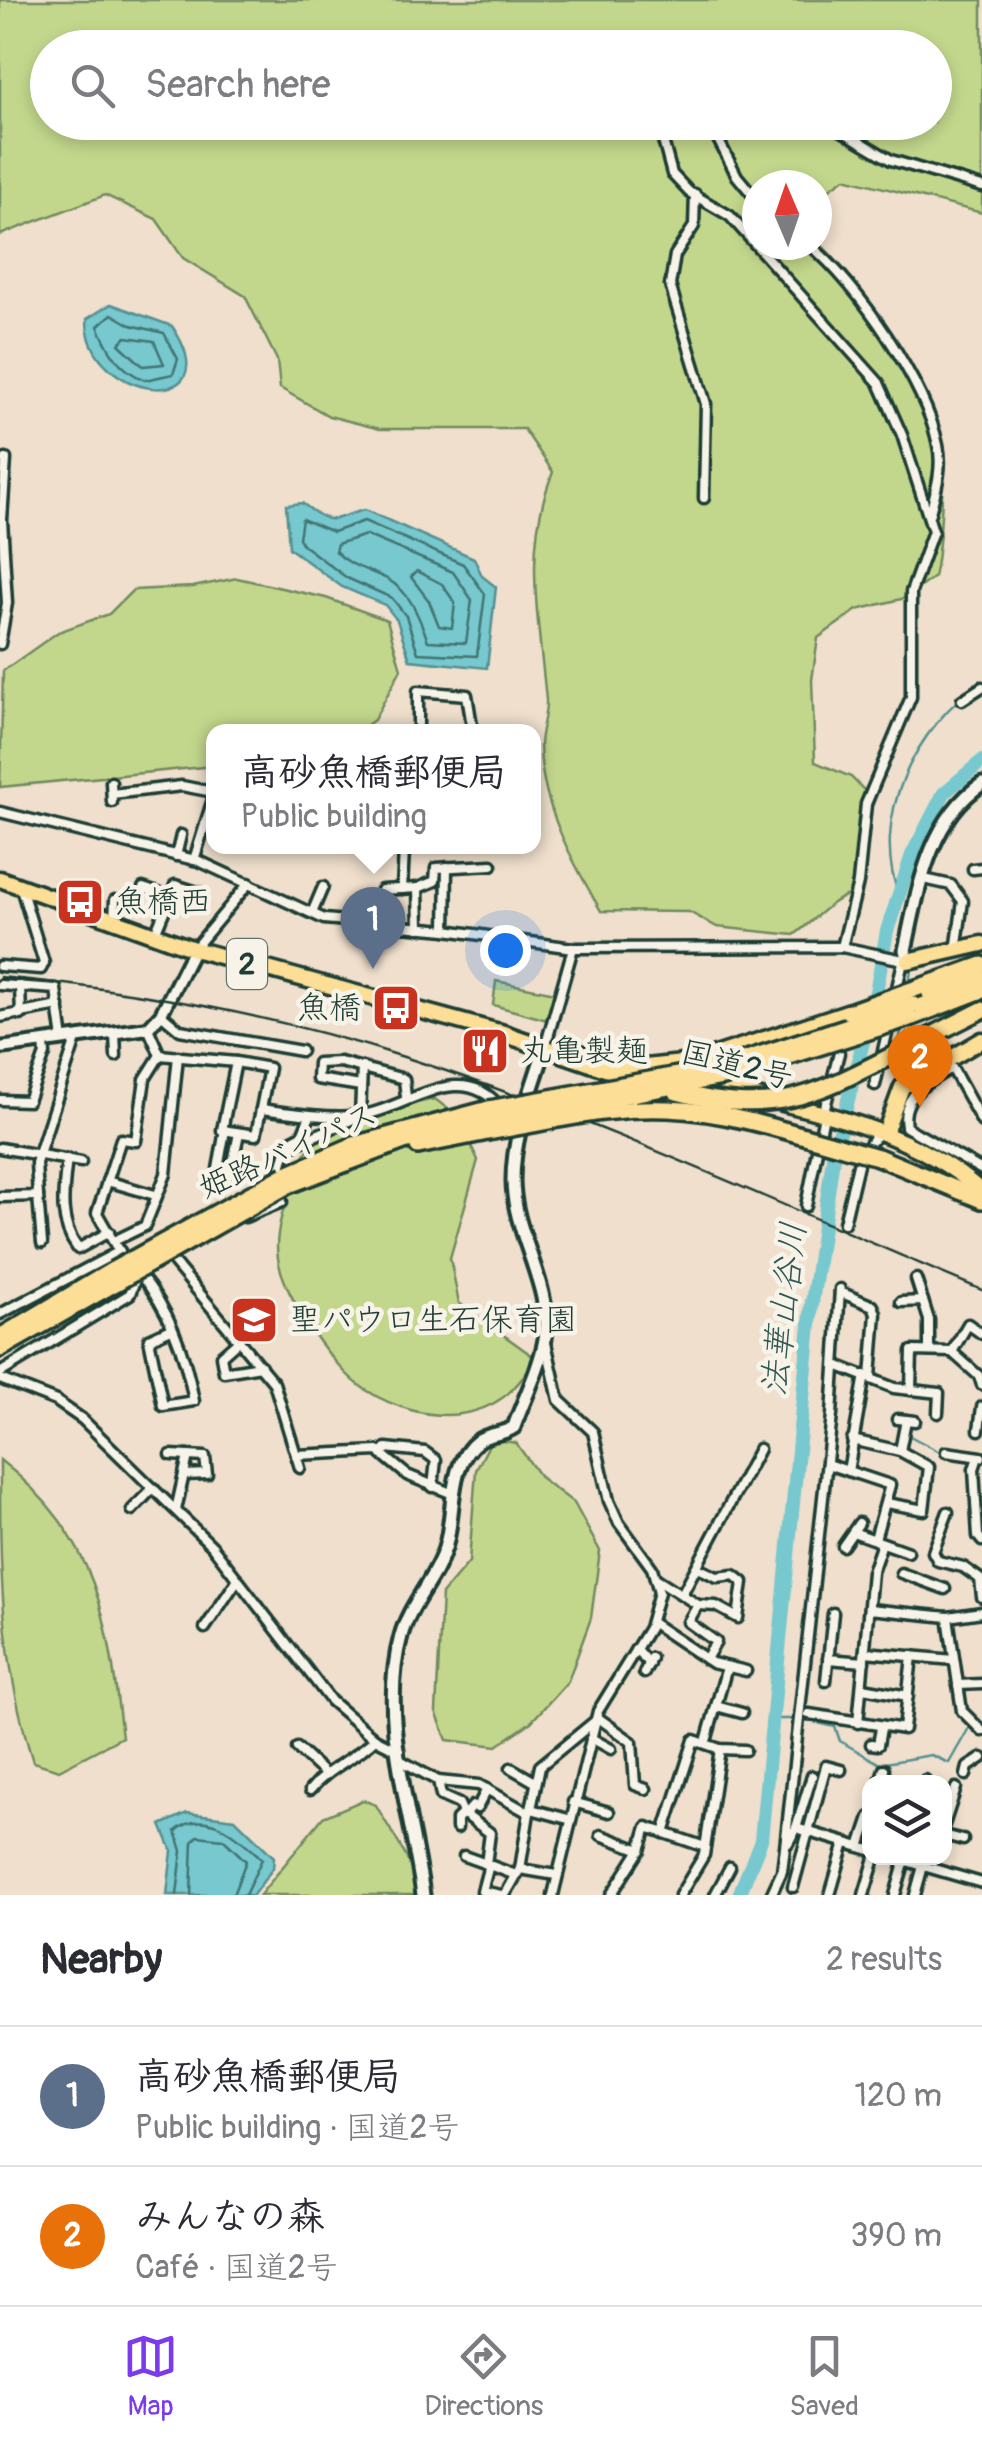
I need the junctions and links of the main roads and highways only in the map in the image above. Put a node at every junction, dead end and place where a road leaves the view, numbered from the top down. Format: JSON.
{"nodes":[{"id":1,"x":982,"y":784,"type":"edge"},
{"id":2,"x":0,"y":879,"type":"edge"},
{"id":3,"x":982,"y":944,"type":"edge"},
{"id":4,"x":903,"y":961,"type":"joint"},
{"id":5,"x":982,"y":965,"type":"edge"},
{"id":6,"x":982,"y":979,"type":"edge"},
{"id":7,"x":982,"y":990,"type":"edge"},
{"id":8,"x":982,"y":1010,"type":"edge"},
{"id":9,"x":912,"y":1012,"type":"junction"},
{"id":10,"x":499,"y":1032,"type":"joint"},
{"id":11,"x":982,"y":1040,"type":"edge"},
{"id":12,"x":545,"y":1047,"type":"junction"},
{"id":13,"x":641,"y":1068,"type":"junction"},
{"id":14,"x":491,"y":1120,"type":"junction"},
{"id":15,"x":878,"y":1131,"type":"junction"},
{"id":16,"x":982,"y":1192,"type":"edge"},
{"id":17,"x":982,"y":1200,"type":"edge"},
{"id":18,"x":127,"y":1277,"type":"junction"},
{"id":19,"x":0,"y":1337,"type":"edge"},
{"id":20,"x":0,"y":1350,"type":"edge"},
{"id":21,"x":422,"y":1895,"type":"edge"}],
"edges":[{"from":1,"to":4,"type":"main road"},
{"from":2,"to":10,"type":"highway","number":"2"},
{"from":3,"to":4,"type":"highway"},
{"from":5,"to":13,"type":"highway","bridge":true},
{"from":6,"to":9,"type":"highway"},
{"from":7,"to":9,"type":"highway"},
{"from":8,"to":12,"type":"highway","bridge":true},
{"from":9,"to":14,"type":"highway","name":"姫路バイパス","bridge":true},
{"from":10,"to":12,"type":"highway"},
{"from":11,"to":15,"type":"highway"},
{"from":12,"to":13,"type":"highway","name":"国道2号"},
{"from":12,"to":21,"type":"main road"},
{"from":13,"to":15,"type":"highway","name":"国道2号"},
{"from":14,"to":17,"type":"highway","bridge":true},
{"from":14,"to":18,"type":"highway","name":"姫路バイパス","bridge":true},
{"from":15,"to":16,"type":"highway","name":"国道2号"},
{"from":18,"to":19,"type":"highway","name":"姫路バイパス"},
{"from":18,"to":20,"type":"highway","name":"姫路バイパス"}]}
